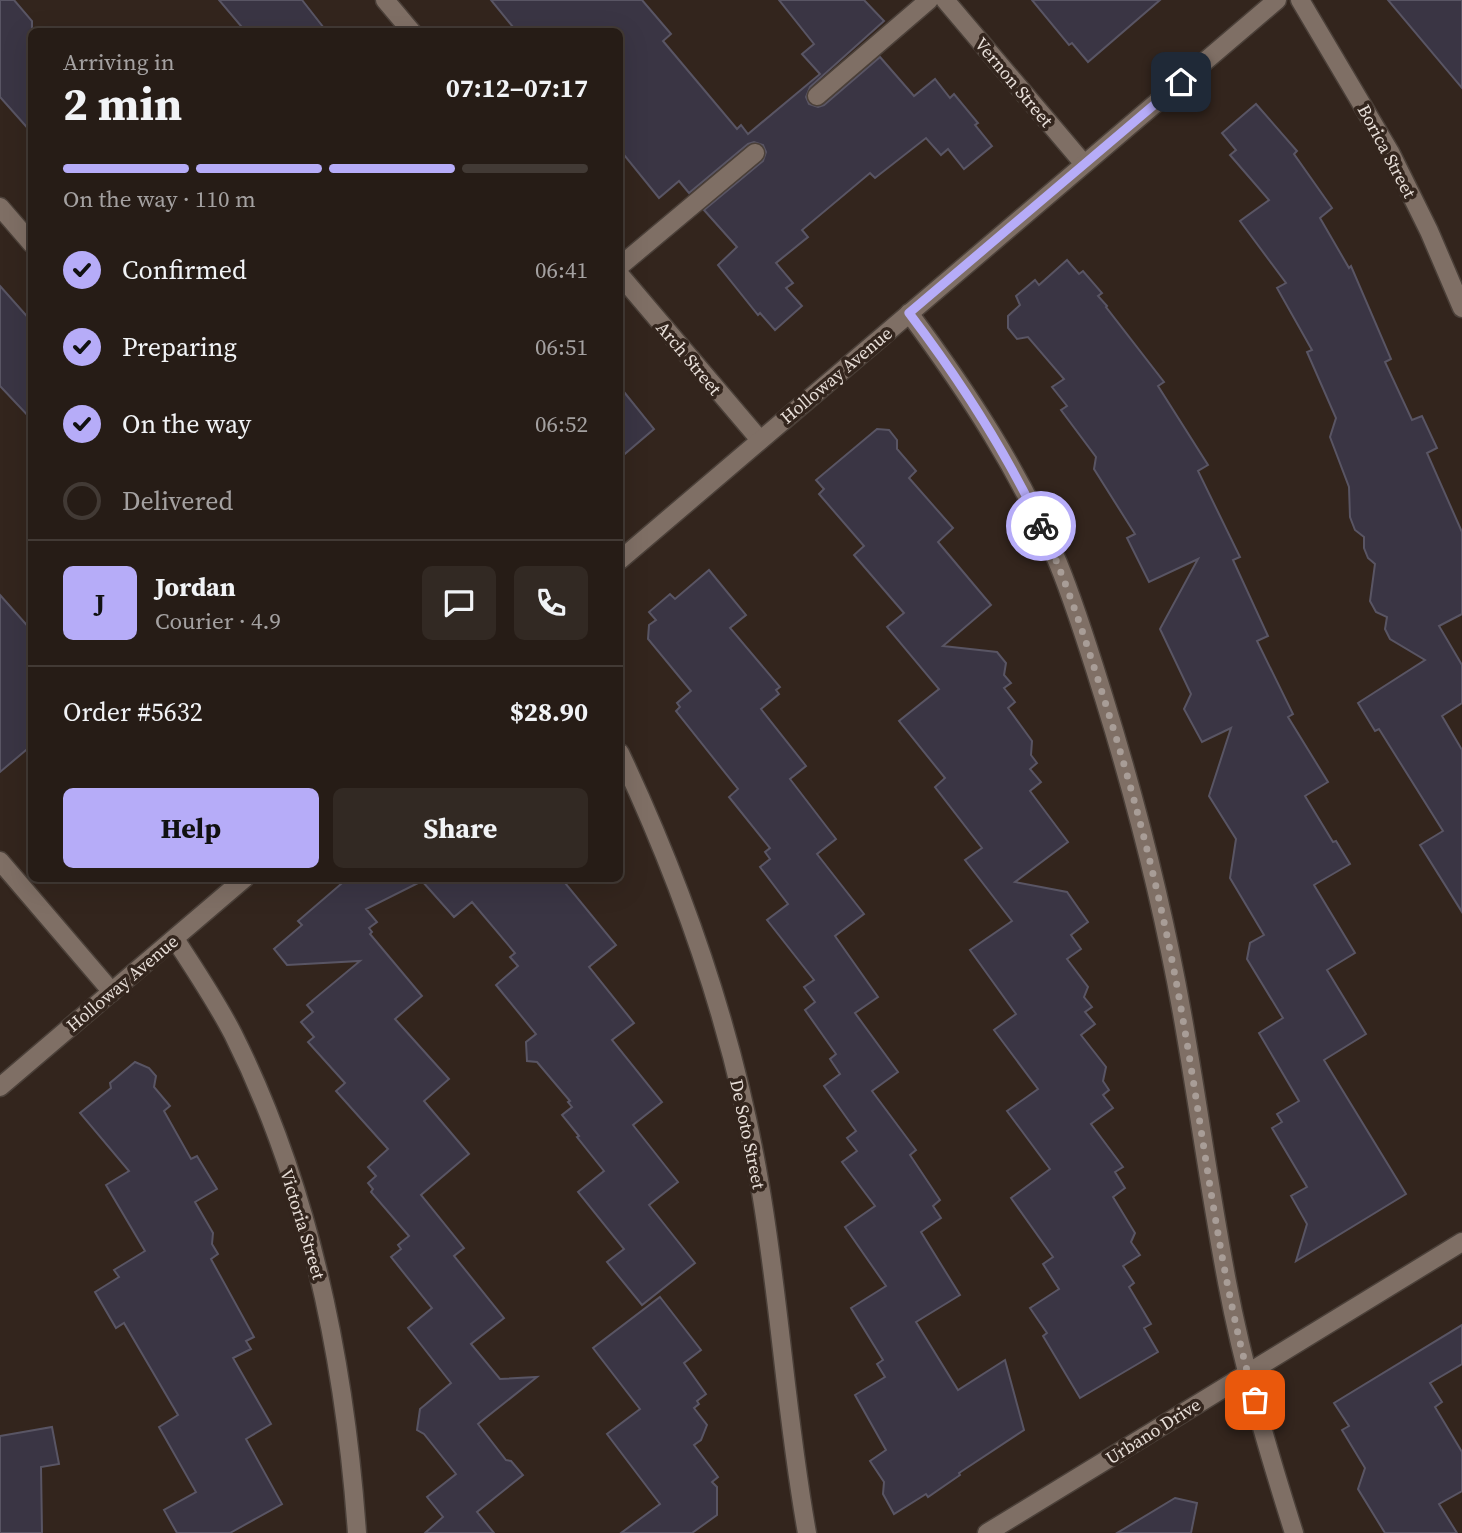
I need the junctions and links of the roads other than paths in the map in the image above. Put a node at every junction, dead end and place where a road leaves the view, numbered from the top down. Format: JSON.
{"nodes":[{"id":1,"x":385,"y":0,"type":"edge"},
{"id":2,"x":929,"y":0,"type":"edge"},
{"id":3,"x":945,"y":0,"type":"edge"},
{"id":4,"x":1277,"y":0,"type":"edge"},
{"id":5,"x":1300,"y":0,"type":"edge"},
{"id":6,"x":409,"y":28,"type":"edge"},
{"id":7,"x":817,"y":96,"type":"dead end"},
{"id":8,"x":755,"y":153,"type":"dead end"},
{"id":9,"x":1084,"y":164,"type":"junction"},
{"id":10,"x":0,"y":207,"type":"edge"},
{"id":11,"x":28,"y":239,"type":"edge"},
{"id":12,"x":623,"y":263,"type":"edge"},
{"id":13,"x":623,"y":279,"type":"edge"},
{"id":14,"x":1462,"y":308,"type":"edge"},
{"id":15,"x":909,"y":313,"type":"junction"},
{"id":16,"x":760,"y":440,"type":"junction"},
{"id":17,"x":623,"y":556,"type":"edge"},
{"id":18,"x":623,"y":760,"type":"edge"},
{"id":19,"x":0,"y":861,"type":"edge"},
{"id":20,"x":240,"y":882,"type":"edge"},
{"id":21,"x":174,"y":939,"type":"junction"},
{"id":22,"x":112,"y":992,"type":"junction"},
{"id":23,"x":0,"y":1087,"type":"edge"},
{"id":24,"x":1462,"y":1242,"type":"edge"},
{"id":25,"x":1247,"y":1374,"type":"junction"},
{"id":26,"x":357,"y":1533,"type":"edge"},
{"id":27,"x":807,"y":1533,"type":"edge"},
{"id":28,"x":987,"y":1533,"type":"edge"},
{"id":29,"x":1294,"y":1533,"type":"edge"}],
"edges":[{"from":1,"to":6,"type":"street"},
{"from":2,"to":7,"type":"street"},
{"from":3,"to":9,"type":"street","name":"Vernon Street"},
{"from":4,"to":9,"type":"street","name":"Holloway Avenue"},
{"from":5,"to":14,"type":"street","name":"Borica Street"},
{"from":8,"to":12,"type":"street"},
{"from":9,"to":15,"type":"street","name":"Holloway Avenue"},
{"from":10,"to":11,"type":"street"},
{"from":13,"to":16,"type":"street","name":"Arch Street"},
{"from":15,"to":16,"type":"street","name":"Holloway Avenue"},
{"from":15,"to":25,"type":"street"},
{"from":16,"to":17,"type":"street","name":"Holloway Avenue"},
{"from":18,"to":27,"type":"street","name":"De Soto Street"},
{"from":19,"to":22,"type":"street"},
{"from":20,"to":21,"type":"street","name":"Holloway Avenue"},
{"from":21,"to":22,"type":"street","name":"Holloway Avenue"},
{"from":21,"to":26,"type":"street","name":"Victoria Street"},
{"from":22,"to":23,"type":"street","name":"Holloway Avenue"},
{"from":24,"to":25,"type":"street","name":"Urbano Drive"},
{"from":25,"to":28,"type":"street","name":"Urbano Drive"},
{"from":25,"to":29,"type":"street"}]}
